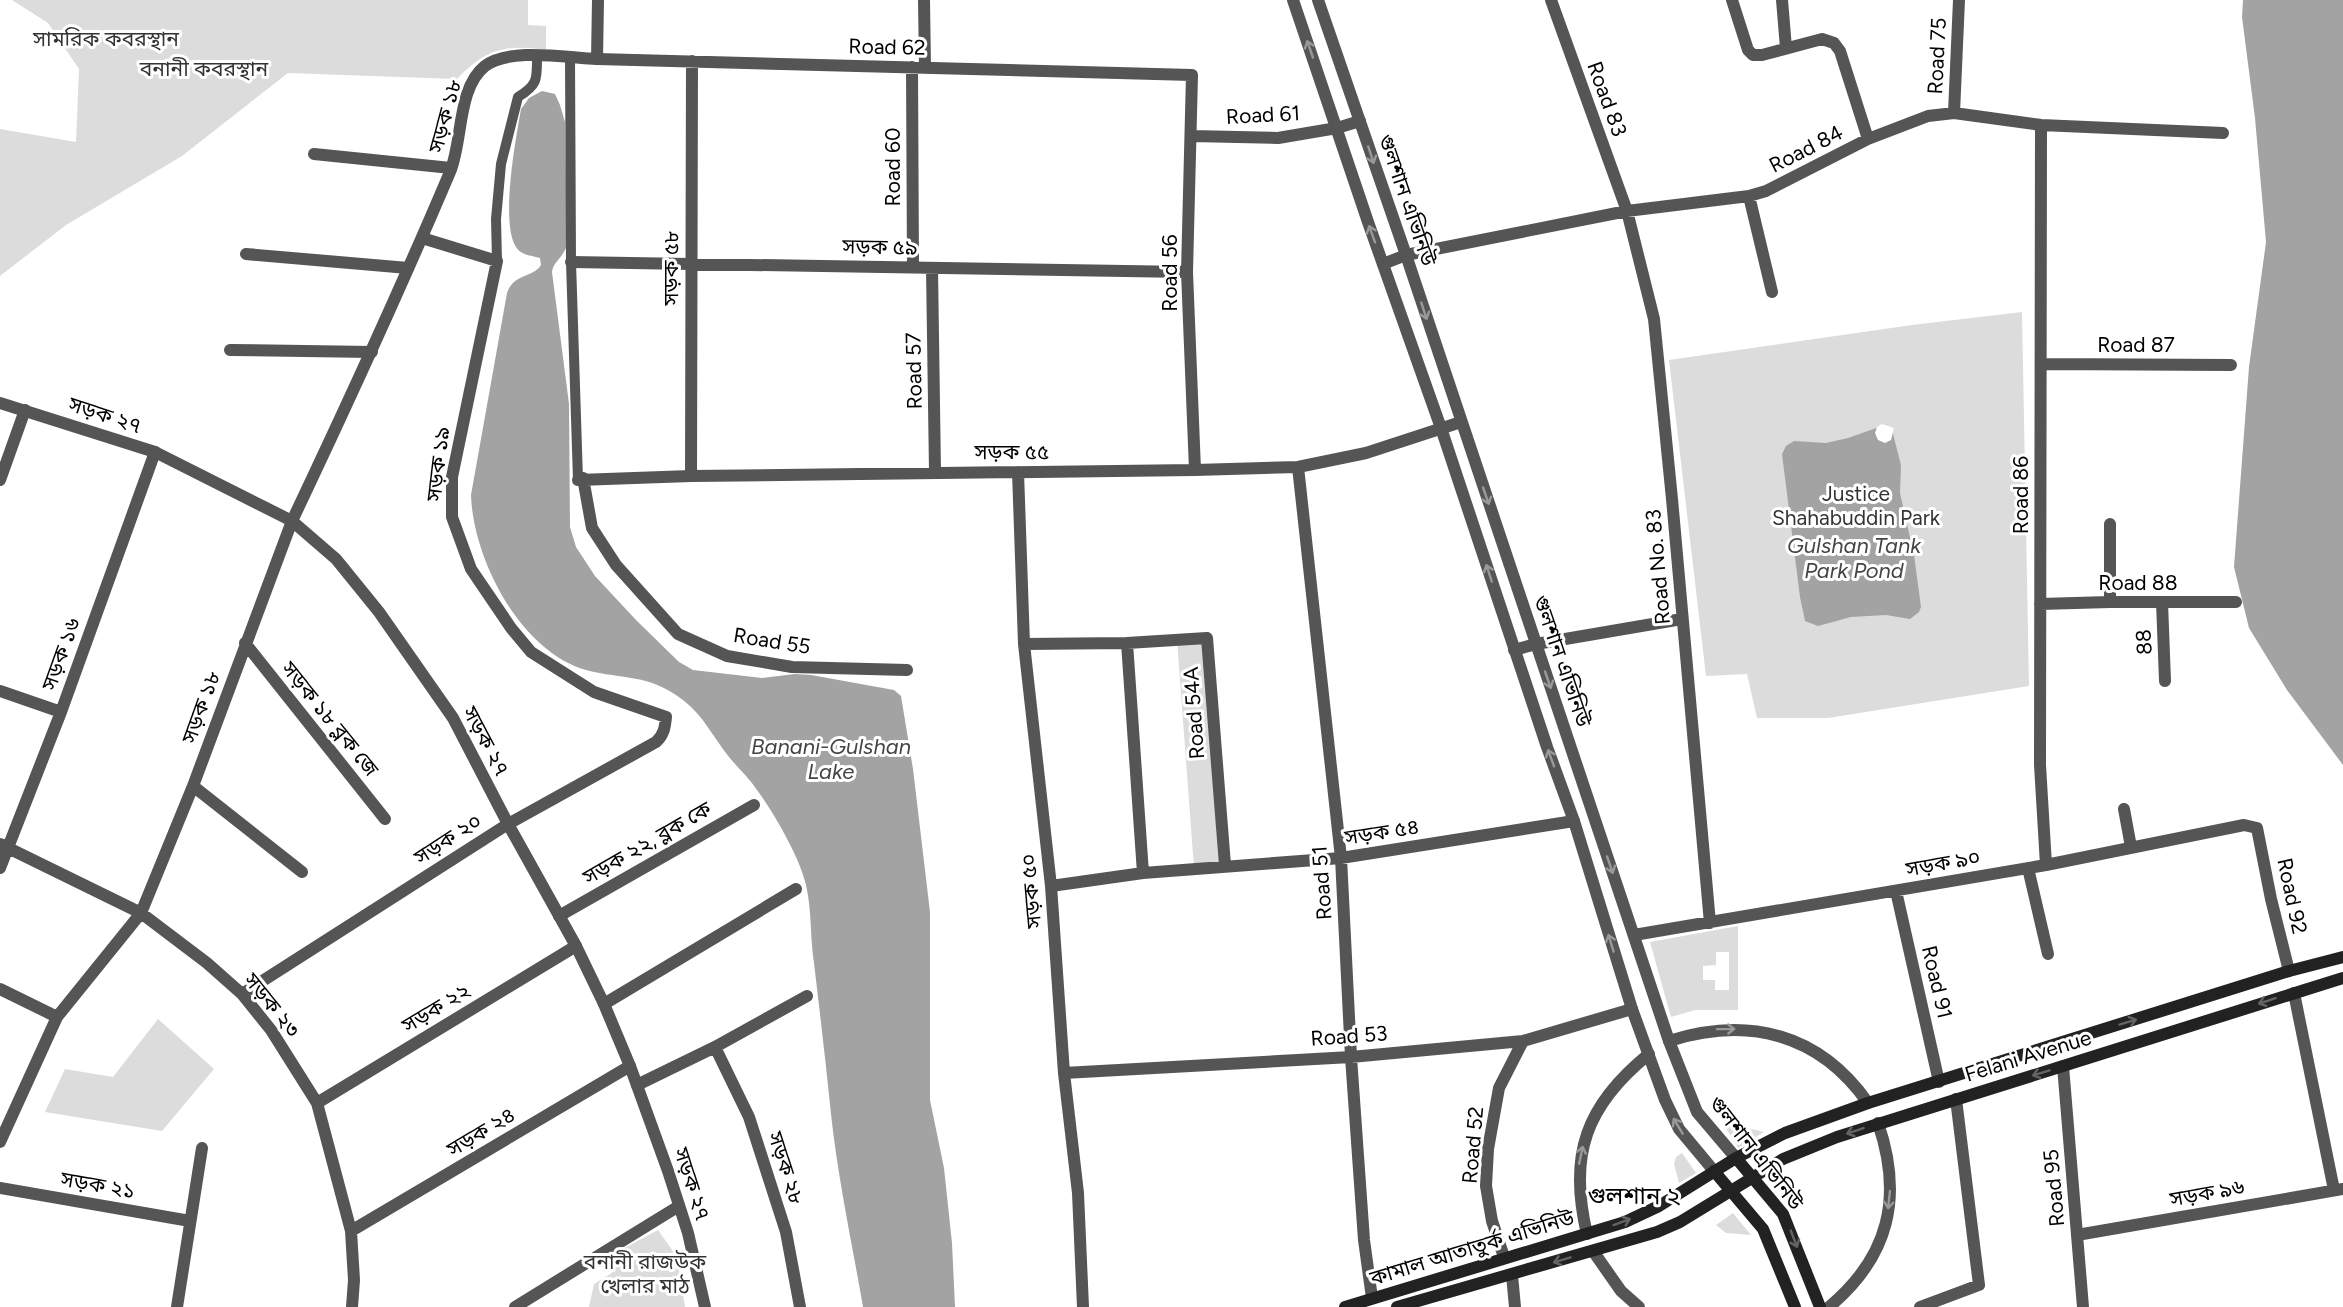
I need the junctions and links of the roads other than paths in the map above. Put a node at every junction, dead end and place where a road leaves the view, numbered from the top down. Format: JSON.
{"nodes":[{"id":1,"x":598,"y":0,"type":"edge"},
{"id":2,"x":924,"y":0,"type":"edge"},
{"id":3,"x":1293,"y":0,"type":"edge"},
{"id":4,"x":1318,"y":0,"type":"edge"},
{"id":5,"x":1551,"y":0,"type":"edge"},
{"id":6,"x":1732,"y":0,"type":"edge"},
{"id":7,"x":1782,"y":0,"type":"edge"},
{"id":8,"x":1959,"y":0,"type":"edge"},
{"id":9,"x":1786,"y":48,"type":"junction"},
{"id":10,"x":537,"y":57,"type":"junction"},
{"id":11,"x":575,"y":58,"type":"junction"},
{"id":12,"x":597,"y":59,"type":"junction"},
{"id":13,"x":692,"y":61,"type":"junction"},
{"id":14,"x":912,"y":67,"type":"junction"},
{"id":15,"x":925,"y":67,"type":"junction"},
{"id":16,"x":1192,"y":75,"type":"joint"},
{"id":17,"x":1954,"y":113,"type":"junction"},
{"id":18,"x":1360,"y":121,"type":"junction"},
{"id":19,"x":2041,"y":125,"type":"junction"},
{"id":20,"x":1336,"y":128,"type":"junction"},
{"id":21,"x":2223,"y":133,"type":"dead end"},
{"id":22,"x":1191,"y":136,"type":"junction"},
{"id":23,"x":1868,"y":139,"type":"junction"},
{"id":24,"x":314,"y":154,"type":"dead end"},
{"id":25,"x":452,"y":168,"type":"junction"},
{"id":26,"x":1749,"y":196,"type":"junction"},
{"id":27,"x":1627,"y":211,"type":"junction"},
{"id":28,"x":422,"y":237,"type":"junction"},
{"id":29,"x":246,"y":254,"type":"dead end"},
{"id":30,"x":1406,"y":255,"type":"junction"},
{"id":31,"x":497,"y":261,"type":"junction"},
{"id":32,"x":571,"y":262,"type":"junction"},
{"id":33,"x":690,"y":263,"type":"junction"},
{"id":34,"x":1383,"y":264,"type":"junction"},
{"id":35,"x":913,"y":267,"type":"junction"},
{"id":36,"x":408,"y":268,"type":"junction"},
{"id":37,"x":932,"y":268,"type":"junction"},
{"id":38,"x":1187,"y":272,"type":"junction"},
{"id":39,"x":1772,"y":292,"type":"dead end"},
{"id":40,"x":230,"y":350,"type":"dead end"},
{"id":41,"x":372,"y":352,"type":"junction"},
{"id":42,"x":2041,"y":364,"type":"junction"},
{"id":43,"x":2231,"y":365,"type":"dead end"},
{"id":44,"x":0,"y":403,"type":"edge"},
{"id":45,"x":25,"y":410,"type":"junction"},
{"id":46,"x":1461,"y":422,"type":"junction"},
{"id":47,"x":1441,"y":428,"type":"junction"},
{"id":48,"x":155,"y":452,"type":"junction"},
{"id":49,"x":1298,"y":467,"type":"junction"},
{"id":50,"x":1196,"y":470,"type":"junction"},
{"id":51,"x":935,"y":472,"type":"junction"},
{"id":52,"x":1018,"y":472,"type":"junction"},
{"id":53,"x":691,"y":476,"type":"junction"},
{"id":54,"x":581,"y":479,"type":"junction"},
{"id":55,"x":0,"y":480,"type":"edge"},
{"id":56,"x":292,"y":521,"type":"junction"},
{"id":57,"x":2110,"y":524,"type":"dead end"},
{"id":58,"x":2110,"y":602,"type":"junction"},
{"id":59,"x":2162,"y":602,"type":"junction"},
{"id":60,"x":2236,"y":602,"type":"dead end"},
{"id":61,"x":2040,"y":604,"type":"junction"},
{"id":62,"x":1682,"y":619,"type":"junction"},
{"id":63,"x":245,"y":643,"type":"junction"},
{"id":64,"x":1127,"y":643,"type":"junction"},
{"id":65,"x":1024,"y":644,"type":"junction"},
{"id":66,"x":1536,"y":644,"type":"junction"},
{"id":67,"x":1515,"y":650,"type":"junction"},
{"id":68,"x":907,"y":670,"type":"dead end"},
{"id":69,"x":2165,"y":681,"type":"dead end"},
{"id":70,"x":0,"y":691,"type":"edge"},
{"id":71,"x":61,"y":712,"type":"junction"},
{"id":72,"x":666,"y":717,"type":"joint"},
{"id":73,"x":193,"y":786,"type":"junction"},
{"id":74,"x":754,"y":805,"type":"dead end"},
{"id":75,"x":2124,"y":809,"type":"dead end"},
{"id":76,"x":386,"y":819,"type":"dead end"},
{"id":77,"x":1574,"y":821,"type":"junction"},
{"id":78,"x":508,"y":824,"type":"junction"},
{"id":79,"x":2257,"y":828,"type":"joint"},
{"id":80,"x":4,"y":846,"type":"edge"},
{"id":81,"x":2131,"y":847,"type":"junction"},
{"id":82,"x":1341,"y":858,"type":"junction"},
{"id":83,"x":1225,"y":865,"type":"junction"},
{"id":84,"x":2046,"y":865,"type":"junction"},
{"id":85,"x":0,"y":868,"type":"edge"},
{"id":86,"x":2028,"y":868,"type":"junction"},
{"id":87,"x":302,"y":872,"type":"dead end"},
{"id":88,"x":1143,"y":873,"type":"junction"},
{"id":89,"x":1051,"y":886,"type":"junction"},
{"id":90,"x":796,"y":889,"type":"dead end"},
{"id":91,"x":1896,"y":891,"type":"junction"},
{"id":92,"x":141,"y":913,"type":"junction"},
{"id":93,"x":559,"y":916,"type":"junction"},
{"id":94,"x":1710,"y":923,"type":"junction"},
{"id":95,"x":1634,"y":935,"type":"junction"},
{"id":96,"x":576,"y":946,"type":"junction"},
{"id":97,"x":2048,"y":954,"type":"dead end"},
{"id":98,"x":2343,"y":957,"type":"edge"},
{"id":99,"x":2289,"y":971,"type":"junction"},
{"id":100,"x":2343,"y":978,"type":"edge"},
{"id":101,"x":0,"y":989,"type":"edge"},
{"id":102,"x":2294,"y":993,"type":"junction"},
{"id":103,"x":242,"y":994,"type":"junction"},
{"id":104,"x":807,"y":996,"type":"dead end"},
{"id":105,"x":604,"y":1004,"type":"junction"},
{"id":106,"x":1632,"y":1009,"type":"junction"},
{"id":107,"x":57,"y":1017,"type":"junction"},
{"id":108,"x":1523,"y":1041,"type":"junction"},
{"id":109,"x":1669,"y":1041,"type":"junction"},
{"id":110,"x":715,"y":1047,"type":"junction"},
{"id":111,"x":1649,"y":1054,"type":"junction"},
{"id":112,"x":1351,"y":1057,"type":"junction"},
{"id":113,"x":630,"y":1066,"type":"junction"},
{"id":114,"x":2063,"y":1066,"type":"junction"},
{"id":115,"x":1064,"y":1073,"type":"junction"},
{"id":116,"x":1939,"y":1082,"type":"junction"},
{"id":117,"x":637,"y":1085,"type":"junction"},
{"id":118,"x":1956,"y":1099,"type":"junction"},
{"id":119,"x":317,"y":1102,"type":"junction"},
{"id":120,"x":1868,"y":1103,"type":"junction"},
{"id":121,"x":1878,"y":1123,"type":"junction"},
{"id":122,"x":0,"y":1142,"type":"edge"},
{"id":123,"x":202,"y":1148,"type":"dead end"},
{"id":124,"x":1736,"y":1158,"type":"junction"},
{"id":125,"x":1714,"y":1171,"type":"junction"},
{"id":126,"x":1754,"y":1177,"type":"junction"},
{"id":127,"x":0,"y":1188,"type":"edge"},
{"id":128,"x":2338,"y":1190,"type":"edge"},
{"id":129,"x":1732,"y":1191,"type":"junction"},
{"id":130,"x":679,"y":1206,"type":"junction"},
{"id":131,"x":190,"y":1221,"type":"junction"},
{"id":132,"x":351,"y":1231,"type":"junction"},
{"id":133,"x":1587,"y":1234,"type":"junction"},
{"id":134,"x":2077,"y":1235,"type":"junction"},
{"id":135,"x":1593,"y":1251,"type":"junction"},
{"id":136,"x":1504,"y":1257,"type":"junction"},
{"id":137,"x":1512,"y":1275,"type":"junction"},
{"id":138,"x":1372,"y":1298,"type":"junction"},
{"id":139,"x":177,"y":1307,"type":"edge"},
{"id":140,"x":352,"y":1307,"type":"edge"},
{"id":141,"x":514,"y":1307,"type":"edge"},
{"id":142,"x":705,"y":1307,"type":"edge"},
{"id":143,"x":800,"y":1307,"type":"edge"},
{"id":144,"x":1083,"y":1307,"type":"edge"},
{"id":145,"x":1345,"y":1307,"type":"edge"},
{"id":146,"x":1397,"y":1307,"type":"edge"},
{"id":147,"x":1515,"y":1307,"type":"edge"},
{"id":148,"x":1639,"y":1307,"type":"edge"},
{"id":149,"x":1795,"y":1307,"type":"edge"},
{"id":150,"x":1820,"y":1307,"type":"edge"},
{"id":151,"x":1829,"y":1307,"type":"edge"},
{"id":152,"x":1920,"y":1307,"type":"edge"},
{"id":153,"x":2083,"y":1307,"type":"edge"}],
"edges":[{"from":1,"to":12,"type":"street"},
{"from":2,"to":15,"type":"street"},
{"from":20,"to":3,"type":"street","name":"গুলশান এভিনিউ","one_way":true},
{"from":4,"to":18,"type":"street","name":"গুলশান এভিনিউ"},
{"from":5,"to":27,"type":"street","name":"Road 83"},
{"from":6,"to":9,"type":"street"},
{"from":7,"to":9,"type":"street"},
{"from":8,"to":17,"type":"street","name":"Road 75"},
{"from":9,"to":23,"type":"street"},
{"from":10,"to":11,"type":"street","name":"সড়ক ১৮"},
{"from":10,"to":25,"type":"street","name":"সড়ক ১৮"},
{"from":10,"to":31,"type":"street"},
{"from":11,"to":12,"type":"street","name":"Road 62"},
{"from":11,"to":32,"type":"street"},
{"from":12,"to":13,"type":"street","name":"Road 62"},
{"from":13,"to":14,"type":"street","name":"Road 62"},
{"from":13,"to":33,"type":"street","name":"সড়ক ৫৮"},
{"from":14,"to":15,"type":"street","name":"Road 62"},
{"from":14,"to":35,"type":"street","name":"Road 60"},
{"from":15,"to":16,"type":"street","name":"Road 62"},
{"from":16,"to":22,"type":"street","name":"Road 56"},
{"from":17,"to":19,"type":"street","name":"Road 84"},
{"from":17,"to":23,"type":"street","name":"Road 84"},
{"from":18,"to":20,"type":"street","name":"Road 61"},
{"from":18,"to":30,"type":"street","name":"গুলশান এভিনিউ","one_way":true},
{"from":19,"to":21,"type":"street","name":"Road 84"},
{"from":19,"to":42,"type":"street","name":"Road 86"},
{"from":20,"to":22,"type":"street","name":"Road 61"},
{"from":34,"to":20,"type":"street","name":"গুলশান এভিনিউ","one_way":true},
{"from":22,"to":38,"type":"street","name":"Road 56"},
{"from":23,"to":26,"type":"street","name":"Road 84"},
{"from":24,"to":25,"type":"street"},
{"from":25,"to":28,"type":"street","name":"সড়ক ১৮"},
{"from":26,"to":27,"type":"street","name":"Road 84"},
{"from":26,"to":39,"type":"street"},
{"from":27,"to":30,"type":"street","name":"Road 84"},
{"from":27,"to":62,"type":"street","name":"Road No. 83"},
{"from":28,"to":31,"type":"street"},
{"from":28,"to":36,"type":"street","name":"সড়ক ১৮"},
{"from":29,"to":36,"type":"street"},
{"from":30,"to":34,"type":"street","name":"Road 84"},
{"from":30,"to":46,"type":"street","name":"গুলশান এভিনিউ","one_way":true},
{"from":31,"to":72,"type":"street","name":"সড়ক ১৯"},
{"from":32,"to":33,"type":"street","name":"সড়ক ৫৯"},
{"from":32,"to":54,"type":"street"},
{"from":33,"to":35,"type":"street","name":"সড়ক ৫৯"},
{"from":33,"to":53,"type":"street","name":"সড়ক ৫৮"},
{"from":34,"to":47,"type":"street","name":"গুলশান এভিনিউ"},
{"from":35,"to":37,"type":"street","name":"সড়ক ৫৯"},
{"from":36,"to":41,"type":"street","name":"সড়ক ১৮"},
{"from":37,"to":38,"type":"street","name":"সড়ক ৫৯"},
{"from":37,"to":51,"type":"street","name":"Road 57"},
{"from":38,"to":50,"type":"street","name":"Road 56"},
{"from":40,"to":41,"type":"street"},
{"from":41,"to":56,"type":"street","name":"সড়ক ১৮"},
{"from":42,"to":43,"type":"street","name":"Road 87"},
{"from":42,"to":61,"type":"street","name":"Road 86"},
{"from":44,"to":45,"type":"street","name":"সড়ক ২৭"},
{"from":45,"to":48,"type":"street","name":"সড়ক ২৭"},
{"from":45,"to":55,"type":"street"},
{"from":46,"to":47,"type":"street"},
{"from":46,"to":66,"type":"street","name":"গুলশান এভিনিউ","one_way":true},
{"from":47,"to":49,"type":"street","name":"সড়ক ৫৫"},
{"from":67,"to":47,"type":"street","name":"গুলশান এভিনিউ","one_way":true},
{"from":48,"to":56,"type":"street","name":"সড়ক ২৭"},
{"from":48,"to":71,"type":"street","name":"সড়ক ১৬"},
{"from":49,"to":50,"type":"street","name":"সড়ক ৫৫"},
{"from":49,"to":82,"type":"street","name":"Road 51"},
{"from":50,"to":52,"type":"street","name":"সড়ক ৫৫"},
{"from":51,"to":52,"type":"street","name":"সড়ক ৫৫"},
{"from":51,"to":53,"type":"street","name":"সড়ক ৫৫"},
{"from":52,"to":65,"type":"street","name":"সড়ক ৫০"},
{"from":53,"to":54,"type":"street","name":"সড়ক ৫৫"},
{"from":54,"to":68,"type":"street","name":"Road 55"},
{"from":56,"to":63,"type":"street","name":"সড়ক ১৮"},
{"from":56,"to":78,"type":"street","name":"সড়ক ২৭"},
{"from":57,"to":58,"type":"street"},
{"from":58,"to":59,"type":"street","name":"Road 88"},
{"from":58,"to":61,"type":"street","name":"Road 88"},
{"from":59,"to":60,"type":"street","name":"Road 88"},
{"from":59,"to":69,"type":"street","name":"88"},
{"from":61,"to":84,"type":"street","name":"Road 86"},
{"from":62,"to":66,"type":"street"},
{"from":62,"to":94,"type":"street","name":"Road No. 83"},
{"from":63,"to":73,"type":"street","name":"সড়ক ১৮"},
{"from":63,"to":76,"type":"street","name":"সড়ক ১৮ ব্লক জে"},
{"from":64,"to":65,"type":"street","name":"Road 54A"},
{"from":64,"to":83,"type":"street","name":"Road 54A"},
{"from":64,"to":88,"type":"street"},
{"from":65,"to":89,"type":"street","name":"সড়ক ৫০"},
{"from":66,"to":67,"type":"street"},
{"from":66,"to":95,"type":"street","name":"গুলশান এভিনিউ","one_way":true},
{"from":77,"to":67,"type":"street","name":"গুলশান এভিনিউ","one_way":true},
{"from":70,"to":71,"type":"street"},
{"from":71,"to":80,"type":"street","name":"সড়ক ১৬"},
{"from":72,"to":78,"type":"street","name":"সড়ক ২০"},
{"from":73,"to":87,"type":"street"},
{"from":73,"to":92,"type":"street","name":"সড়ক ১৮"},
{"from":74,"to":93,"type":"street","name":"সড়ক ২২, ব্লক কে"},
{"from":75,"to":81,"type":"street"},
{"from":77,"to":82,"type":"street","name":"সড়ক ৫৪"},
{"from":106,"to":77,"type":"street","name":"গুলশান এভিনিউ","one_way":true},
{"from":78,"to":93,"type":"street","name":"সড়ক ২৭"},
{"from":78,"to":103,"type":"street","name":"সড়ক ২০"},
{"from":79,"to":81,"type":"street","name":"সড়ক ৯০"},
{"from":79,"to":99,"type":"street","name":"Road 92"},
{"from":80,"to":85,"type":"street","name":"সড়ক ১৬"},
{"from":80,"to":92,"type":"street","name":"সড়ক ২৩"},
{"from":81,"to":84,"type":"street","name":"সড়ক ৯০"},
{"from":82,"to":83,"type":"street","name":"সড়ক ৫৪"},
{"from":82,"to":112,"type":"street","name":"Road 51"},
{"from":83,"to":88,"type":"street","name":"সড়ক ৫৪"},
{"from":84,"to":86,"type":"street","name":"সড়ক ৯০"},
{"from":86,"to":91,"type":"street","name":"সড়ক ৯০"},
{"from":86,"to":97,"type":"street"},
{"from":88,"to":89,"type":"street","name":"সড়ক ৫৪"},
{"from":89,"to":115,"type":"street","name":"সড়ক ৫০"},
{"from":90,"to":105,"type":"street"},
{"from":91,"to":94,"type":"street","name":"সড়ক ৯০"},
{"from":91,"to":116,"type":"street","name":"Road 91"},
{"from":92,"to":103,"type":"street","name":"সড়ক ২৩"},
{"from":92,"to":107,"type":"street","name":"সড়ক ১৮"},
{"from":93,"to":96,"type":"street","name":"সড়ক ২৭"},
{"from":94,"to":95,"type":"street","name":"সড়ক ৯০"},
{"from":95,"to":109,"type":"street","name":"গুলশান এভিনিউ"},
{"from":96,"to":105,"type":"street","name":"সড়ক ২৭"},
{"from":96,"to":119,"type":"street","name":"সড়ক ২২"},
{"from":98,"to":99,"type":"main road","name":"Felani Avenue"},
{"from":99,"to":102,"type":"main road"},
{"from":116,"to":99,"type":"main road","name":"Felani Avenue","one_way":true},
{"from":100,"to":102,"type":"main road","name":"Felani Avenue"},
{"from":101,"to":107,"type":"street"},
{"from":102,"to":114,"type":"main road","name":"Felani Avenue","one_way":true},
{"from":102,"to":128,"type":"street"},
{"from":103,"to":119,"type":"street","name":"সড়ক ২৩"},
{"from":104,"to":110,"type":"street"},
{"from":105,"to":113,"type":"street","name":"সড়ক ২৭"},
{"from":106,"to":108,"type":"street","name":"Road 53"},
{"from":106,"to":111,"type":"street","name":"গুলশান এভিনিউ"},
{"from":107,"to":122,"type":"street","name":"সড়ক ১৮"},
{"from":108,"to":112,"type":"street","name":"Road 53"},
{"from":108,"to":136,"type":"street","name":"Road 52"},
{"from":109,"to":120,"type":"street","one_way":true},
{"from":109,"to":124,"type":"street","name":"গুলশান এভিনিউ"},
{"from":110,"to":117,"type":"street"},
{"from":110,"to":143,"type":"street","name":"সড়ক ২৮"},
{"from":125,"to":111,"type":"street","name":"গুলশান এভিনিউ","one_way":true},
{"from":133,"to":111,"type":"street","one_way":true},
{"from":112,"to":115,"type":"street","name":"Road 53"},
{"from":112,"to":138,"type":"street","name":"Road 51"},
{"from":113,"to":117,"type":"street","name":"সড়ক ২৭"},
{"from":113,"to":132,"type":"street","name":"সড়ক ২৪"},
{"from":114,"to":118,"type":"main road","name":"Felani Avenue","one_way":true},
{"from":114,"to":134,"type":"street","name":"Road 95"},
{"from":115,"to":144,"type":"street","name":"সড়ক ৫০"},
{"from":116,"to":120,"type":"main road","name":"Felani Avenue"},
{"from":117,"to":130,"type":"street","name":"সড়ক ২৭"},
{"from":118,"to":121,"type":"main road","name":"Felani Avenue"},
{"from":118,"to":152,"type":"street"},
{"from":119,"to":132,"type":"street","name":"সড়ক ২৩"},
{"from":120,"to":124,"type":"main road","name":"Felani Avenue"},
{"from":121,"to":126,"type":"main road","name":"Felani Avenue","one_way":true},
{"from":121,"to":151,"type":"street","one_way":true},
{"from":123,"to":131,"type":"street"},
{"from":124,"to":125,"type":"main road","name":"কামাল আতাতুর্ক এভিনিউ"},
{"from":124,"to":126,"type":"main road","name":"গুলশান এভিনিউ"},
{"from":125,"to":129,"type":"main road","name":"গুলশান এভিনিউ"},
{"from":133,"to":125,"type":"main road","name":"কামাল আতাতুর্ক এভিনিউ","one_way":true},
{"from":126,"to":129,"type":"main road","name":"Felani Avenue"},
{"from":126,"to":150,"type":"main road","name":"গুলশান এভিনিউ","one_way":true},
{"from":127,"to":131,"type":"street","name":"সড়ক ২১"},
{"from":128,"to":134,"type":"street","name":"সড়ক ৯৬"},
{"from":129,"to":135,"type":"main road","name":"কামাল আতাতুর্ক এভিনিউ"},
{"from":129,"to":149,"type":"main road","name":"গুলশান এভিনিউ"},
{"from":130,"to":141,"type":"street"},
{"from":130,"to":142,"type":"street","name":"সড়ক ২৭"},
{"from":131,"to":139,"type":"street"},
{"from":132,"to":140,"type":"street","name":"সড়ক ২৩"},
{"from":133,"to":136,"type":"main road","name":"কামাল আতাতুর্ক এভিনিউ"},
{"from":134,"to":153,"type":"street","name":"Road 95"},
{"from":135,"to":137,"type":"main road","name":"কামাল আতাতুর্ক এভিনিউ","one_way":true},
{"from":135,"to":148,"type":"street"},
{"from":136,"to":138,"type":"main road","name":"কামাল আতাতুর্ক এভিনিউ"},
{"from":137,"to":146,"type":"main road","name":"কামাল আতাতুর্ক এভিনিউ"},
{"from":137,"to":147,"type":"street"},
{"from":138,"to":145,"type":"main road","name":"কামাল আতাতুর্ক এভিনিউ"}]}
